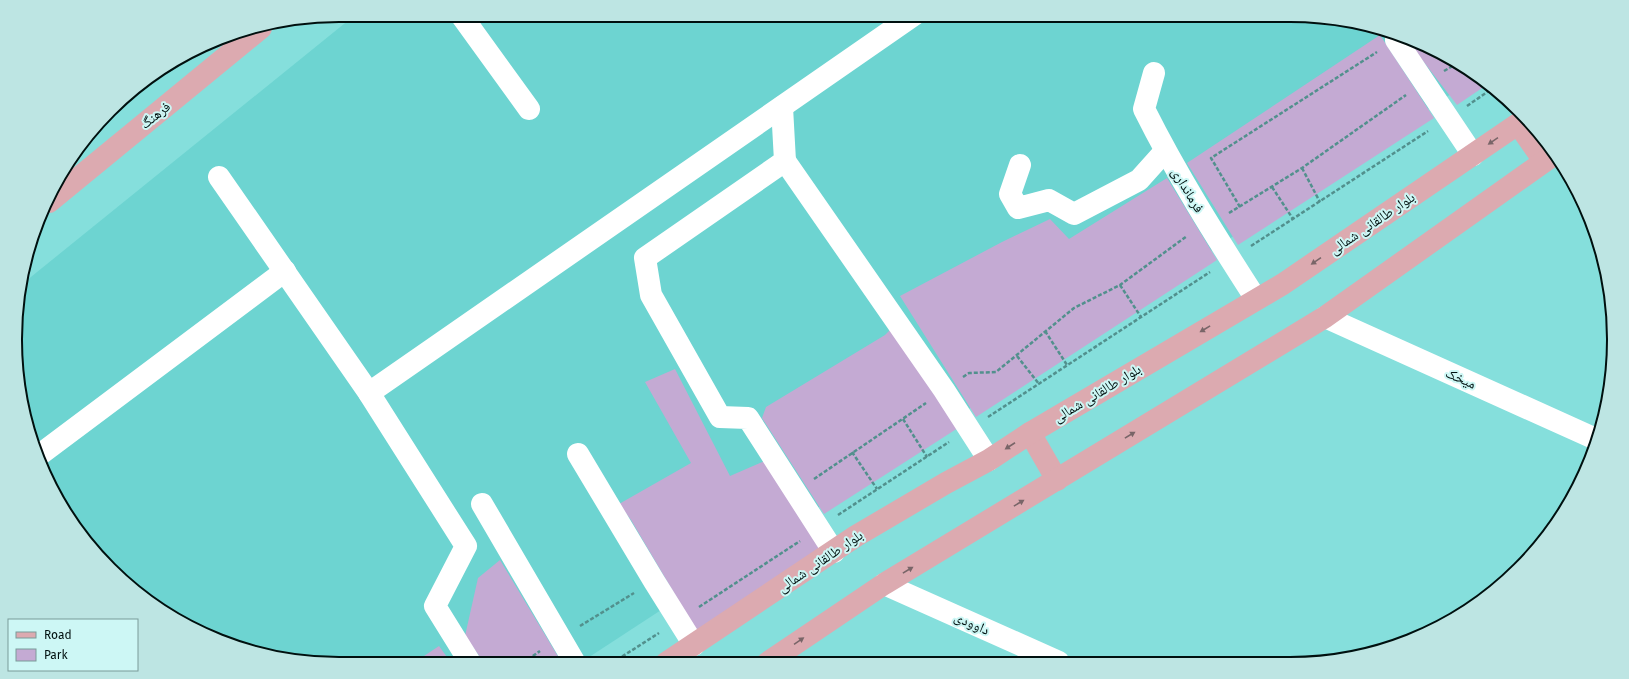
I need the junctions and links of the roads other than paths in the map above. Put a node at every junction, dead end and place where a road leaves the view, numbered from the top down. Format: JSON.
{"nodes":[{"id":1,"x":466,"y":22,"type":"edge"},
{"id":2,"x":904,"y":22,"type":"edge"},
{"id":3,"x":254,"y":34,"type":"edge"},
{"id":4,"x":1396,"y":40,"type":"road end"},
{"id":5,"x":1154,"y":73,"type":"dead end"},
{"id":6,"x":782,"y":107,"type":"junction"},
{"id":7,"x":529,"y":109,"type":"dead end"},
{"id":8,"x":1521,"y":122,"type":"edge"},
{"id":9,"x":1534,"y":137,"type":"edge"},
{"id":10,"x":1165,"y":152,"type":"junction"},
{"id":11,"x":1473,"y":154,"type":"junction"},
{"id":12,"x":1549,"y":158,"type":"edge"},
{"id":13,"x":785,"y":161,"type":"junction"},
{"id":14,"x":1020,"y":165,"type":"dead end"},
{"id":15,"x":219,"y":177,"type":"dead end"},
{"id":16,"x":57,"y":195,"type":"edge"},
{"id":17,"x":285,"y":271,"type":"junction"},
{"id":18,"x":1256,"y":299,"type":"junction"},
{"id":19,"x":1325,"y":316,"type":"junction"},
{"id":20,"x":369,"y":393,"type":"junction"},
{"id":21,"x":1030,"y":433,"type":"junction"},
{"id":22,"x":1591,"y":437,"type":"edge"},
{"id":23,"x":43,"y":452,"type":"edge"},
{"id":24,"x":578,"y":454,"type":"dead end"},
{"id":25,"x":989,"y":460,"type":"junction"},
{"id":26,"x":1057,"y":480,"type":"junction"},
{"id":27,"x":482,"y":504,"type":"dead end"},
{"id":28,"x":834,"y":552,"type":"junction"},
{"id":29,"x":884,"y":584,"type":"junction"},
{"id":30,"x":694,"y":645,"type":"junction"},
{"id":31,"x":467,"y":657,"type":"edge"},
{"id":32,"x":571,"y":657,"type":"edge"},
{"id":33,"x":675,"y":657,"type":"edge"},
{"id":34,"x":775,"y":657,"type":"edge"},
{"id":35,"x":1048,"y":657,"type":"edge"}],
"edges":[{"from":1,"to":7,"type":"street"},
{"from":2,"to":6,"type":"street"},
{"from":3,"to":16,"type":"main road","name":"فرهنگ"},
{"from":4,"to":11,"type":"street"},
{"from":5,"to":10,"type":"street","name":"فرمانداری"},
{"from":6,"to":13,"type":"street"},
{"from":6,"to":20,"type":"street"},
{"from":8,"to":11,"type":"main road","name":"بلوار طالقانی شمالی","one_way":true},
{"from":9,"to":12,"type":"main road"},
{"from":10,"to":14,"type":"street"},
{"from":10,"to":18,"type":"street","name":"فرمانداری"},
{"from":11,"to":18,"type":"main road","name":"بلوار طالقانی شمالی","one_way":true},
{"from":12,"to":19,"type":"main road"},
{"from":13,"to":25,"type":"street"},
{"from":13,"to":28,"type":"street"},
{"from":15,"to":17,"type":"street"},
{"from":17,"to":20,"type":"street"},
{"from":17,"to":23,"type":"street"},
{"from":18,"to":21,"type":"main road","name":"بلوار طالقانی شمالی","one_way":true},
{"from":19,"to":22,"type":"street","name":"میخک"},
{"from":26,"to":19,"type":"main road","one_way":true},
{"from":20,"to":31,"type":"street"},
{"from":21,"to":25,"type":"main road","name":"بلوار طالقانی شمالی","one_way":true},
{"from":21,"to":26,"type":"main road"},
{"from":24,"to":30,"type":"street"},
{"from":25,"to":28,"type":"main road","name":"بلوار طالقانی شمالی"},
{"from":29,"to":26,"type":"main road","one_way":true},
{"from":27,"to":32,"type":"street"},
{"from":28,"to":30,"type":"main road","name":"بلوار طالقانی شمالی"},
{"from":34,"to":29,"type":"main road","one_way":true},
{"from":29,"to":35,"type":"street","name":"داوودی"},
{"from":30,"to":33,"type":"main road","name":"بلوار طالقانی شمالی"}]}
